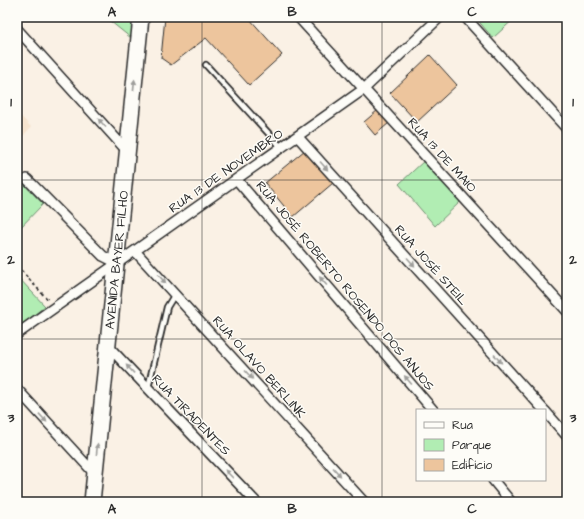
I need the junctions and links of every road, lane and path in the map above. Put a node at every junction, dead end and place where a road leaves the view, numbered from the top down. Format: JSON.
{"nodes":[{"id":1,"x":141,"y":17,"type":"edge"},
{"id":2,"x":298,"y":17,"type":"edge"},
{"id":3,"x":440,"y":17,"type":"edge"},
{"id":4,"x":465,"y":17,"type":"edge"},
{"id":5,"x":17,"y":29,"type":"edge"},
{"id":6,"x":206,"y":65,"type":"dead end"},
{"id":7,"x":364,"y":89,"type":"junction"},
{"id":8,"x":567,"y":129,"type":"edge"},
{"id":9,"x":298,"y":137,"type":"junction"},
{"id":10,"x":282,"y":148,"type":"junction"},
{"id":11,"x":128,"y":152,"type":"junction"},
{"id":12,"x":27,"y":179,"type":"dead end"},
{"id":13,"x":237,"y":180,"type":"junction"},
{"id":14,"x":135,"y":250,"type":"junction"},
{"id":15,"x":117,"y":264,"type":"junction"},
{"id":16,"x":17,"y":266,"type":"edge"},
{"id":17,"x":176,"y":294,"type":"junction"},
{"id":18,"x":55,"y":307,"type":"junction"},
{"id":19,"x":567,"y":311,"type":"edge"},
{"id":20,"x":17,"y":334,"type":"edge"},
{"id":21,"x":108,"y":346,"type":"junction"},
{"id":22,"x":148,"y":388,"type":"junction"},
{"id":23,"x":17,"y":389,"type":"edge"},
{"id":24,"x":432,"y":409,"type":"edge"},
{"id":25,"x":542,"y":409,"type":"edge"},
{"id":26,"x":546,"y":413,"type":"edge"},
{"id":27,"x":567,"y":436,"type":"edge"},
{"id":28,"x":94,"y":473,"type":"junction"},
{"id":29,"x":494,"y":481,"type":"edge"},
{"id":30,"x":92,"y":502,"type":"edge"},
{"id":31,"x":256,"y":502,"type":"edge"},
{"id":32,"x":364,"y":502,"type":"edge"},
{"id":33,"x":511,"y":502,"type":"edge"}],
"edges":[{"from":11,"to":1,"type":"main road","name":"AVENIDA BAYER FILHO","one_way":true},
{"from":2,"to":7,"type":"street","name":"RUA 13 DE MAIO"},
{"from":3,"to":7,"type":"street","name":"RUA 13 DE NOVEMBRO"},
{"from":4,"to":8,"type":"street"},
{"from":11,"to":5,"type":"street","one_way":true},
{"from":6,"to":10,"type":"lane"},
{"from":7,"to":9,"type":"street","name":"RUA 13 DE NOVEMBRO"},
{"from":7,"to":19,"type":"street","name":"RUA 13 DE MAIO"},
{"from":9,"to":10,"type":"street","name":"RUA 13 DE NOVEMBRO"},
{"from":9,"to":25,"type":"street","name":"RUA JOSÉ STEIL","one_way":true},
{"from":10,"to":13,"type":"street","name":"RUA 13 DE NOVEMBRO"},
{"from":11,"to":15,"type":"main road","name":"AVENIDA BAYER FILHO"},
{"from":12,"to":15,"type":"street"},
{"from":13,"to":14,"type":"street","name":"RUA 13 DE NOVEMBRO"},
{"from":24,"to":13,"type":"street","name":"RUA JOSÉ ROBERTO ROSENDO DOS ANJOS","one_way":true},
{"from":14,"to":15,"type":"street","name":"RUA 13 DE NOVEMBRO"},
{"from":14,"to":17,"type":"street","name":"RUA OLAVO BERLINK","one_way":true},
{"from":15,"to":18,"type":"street","name":"RUA 13 DE NOVEMBRO"},
{"from":15,"to":21,"type":"main road","name":"AVENIDA BAYER FILHO"},
{"from":16,"to":18,"type":"path"},
{"from":17,"to":22,"type":"lane"},
{"from":17,"to":32,"type":"street","name":"RUA OLAVO BERLINK","one_way":true},
{"from":18,"to":20,"type":"street","name":"RUA 13 DE NOVEMBRO"},
{"from":22,"to":21,"type":"street","name":"RUA TIRADENTES","one_way":true},
{"from":28,"to":21,"type":"main road","name":"AVENIDA BAYER FILHO","one_way":true},
{"from":31,"to":22,"type":"street","name":"RUA TIRADENTES","one_way":true},
{"from":23,"to":28,"type":"street","one_way":true},
{"from":26,"to":27,"type":"street","name":"RUA JOSÉ STEIL"},
{"from":28,"to":30,"type":"main road","name":"AVENIDA BAYER FILHO"},
{"from":29,"to":33,"type":"street"}]}
